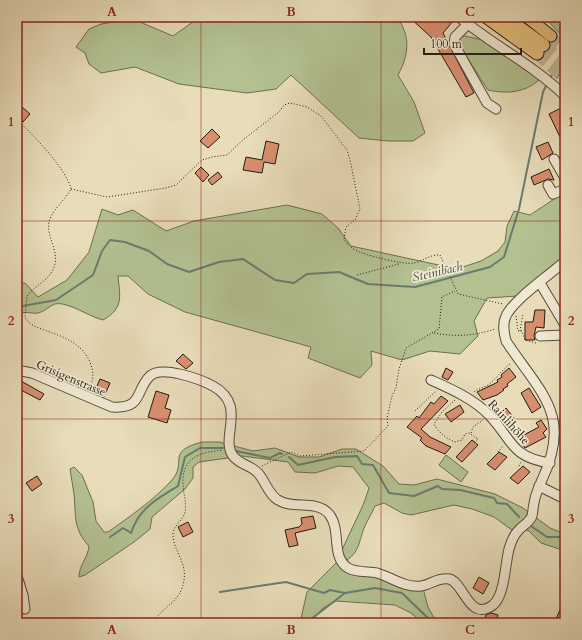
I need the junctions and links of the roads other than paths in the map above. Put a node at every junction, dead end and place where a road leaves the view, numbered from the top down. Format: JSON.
{"nodes":[{"id":1,"x":459,"y":17,"type":"edge"},
{"id":2,"x":487,"y":17,"type":"edge"},
{"id":3,"x":504,"y":17,"type":"edge"},
{"id":4,"x":527,"y":17,"type":"edge"},
{"id":5,"x":468,"y":24,"type":"junction"},
{"id":6,"x":543,"y":45,"type":"junction"},
{"id":7,"x":565,"y":96,"type":"edge"},
{"id":8,"x":496,"y":109,"type":"dead end"},
{"id":9,"x":554,"y":158,"type":"dead end"},
{"id":10,"x":565,"y":178,"type":"edge"},
{"id":11,"x":548,"y":185,"type":"dead end"},
{"id":12,"x":565,"y":189,"type":"edge"},
{"id":13,"x":565,"y":261,"type":"edge"},
{"id":14,"x":540,"y":283,"type":"junction"},
{"id":15,"x":565,"y":325,"type":"edge"},
{"id":16,"x":565,"y":335,"type":"edge"},
{"id":17,"x":539,"y":340,"type":"road end"},
{"id":18,"x":17,"y":370,"type":"edge"},
{"id":19,"x":431,"y":380,"type":"dead end"},
{"id":20,"x":550,"y":463,"type":"junction"},
{"id":21,"x":539,"y":486,"type":"junction"},
{"id":22,"x":565,"y":500,"type":"edge"},
{"id":23,"x":17,"y":576,"type":"edge"},
{"id":24,"x":25,"y":609,"type":"dead end"}],
"edges":[{"from":1,"to":5,"type":"street"},
{"from":2,"to":6,"type":"highway"},
{"from":3,"to":6,"type":"highway"},
{"from":4,"to":6,"type":"main road"},
{"from":5,"to":7,"type":"street"},
{"from":5,"to":8,"type":"street"},
{"from":9,"to":10,"type":"street"},
{"from":11,"to":12,"type":"street"},
{"from":13,"to":14,"type":"street"},
{"from":14,"to":15,"type":"street"},
{"from":14,"to":20,"type":"street"},
{"from":16,"to":17,"type":"street"},
{"from":18,"to":21,"type":"street","name":"Grisigenstrasse"},
{"from":19,"to":20,"type":"street","name":"Rainlihöhe"},
{"from":20,"to":21,"type":"street"},
{"from":21,"to":22,"type":"street"},
{"from":23,"to":24,"type":"street"}]}
